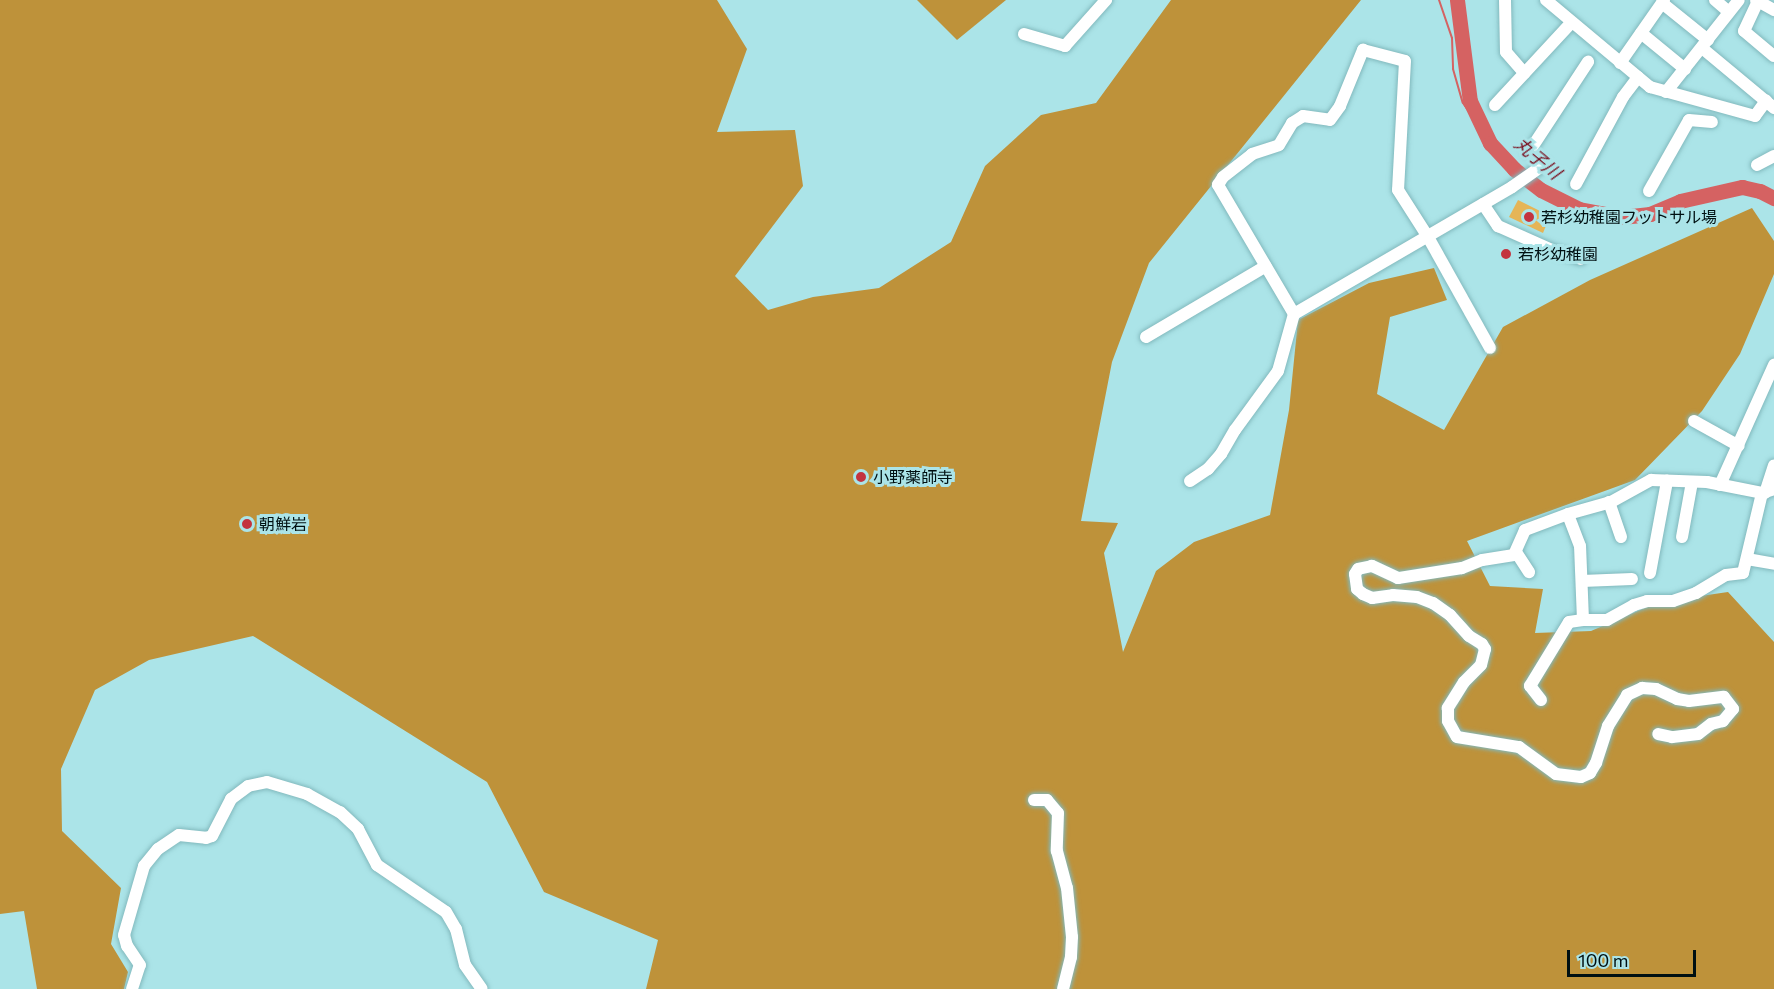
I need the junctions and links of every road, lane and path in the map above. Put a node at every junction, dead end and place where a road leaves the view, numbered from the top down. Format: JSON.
{"nodes":[{"id":1,"x":1106,"y":0,"type":"edge"},
{"id":2,"x":1505,"y":0,"type":"edge"},
{"id":3,"x":1546,"y":0,"type":"edge"},
{"id":4,"x":1715,"y":0,"type":"edge"},
{"id":5,"x":1738,"y":0,"type":"edge"},
{"id":6,"x":1757,"y":0,"type":"edge"},
{"id":7,"x":1663,"y":2,"type":"edge"},
{"id":8,"x":1774,"y":10,"type":"edge"},
{"id":9,"x":1729,"y":12,"type":"junction"},
{"id":10,"x":1571,"y":23,"type":"junction"},
{"id":11,"x":1641,"y":33,"type":"junction"},
{"id":12,"x":1024,"y":34,"type":"dead end"},
{"id":13,"x":1705,"y":44,"type":"junction"},
{"id":14,"x":1774,"y":56,"type":"edge"},
{"id":15,"x":1588,"y":62,"type":"dead end"},
{"id":16,"x":1620,"y":63,"type":"junction"},
{"id":17,"x":1685,"y":69,"type":"junction"},
{"id":18,"x":1524,"y":73,"type":"junction"},
{"id":19,"x":1638,"y":77,"type":"junction"},
{"id":20,"x":1666,"y":92,"type":"junction"},
{"id":21,"x":1770,"y":104,"type":"edge"},
{"id":22,"x":1495,"y":105,"type":"dead end"},
{"id":23,"x":1712,"y":122,"type":"dead end"},
{"id":24,"x":1529,"y":152,"type":"dead end"},
{"id":25,"x":1774,"y":156,"type":"edge"},
{"id":26,"x":1757,"y":165,"type":"dead end"},
{"id":27,"x":1543,"y":166,"type":"dead end"},
{"id":28,"x":1576,"y":184,"type":"dead end"},
{"id":29,"x":1649,"y":190,"type":"dead end"},
{"id":30,"x":1483,"y":204,"type":"junction"},
{"id":31,"x":1428,"y":237,"type":"junction"},
{"id":32,"x":1581,"y":260,"type":"dead end"},
{"id":33,"x":1266,"y":266,"type":"junction"},
{"id":34,"x":1294,"y":314,"type":"junction"},
{"id":35,"x":1146,"y":337,"type":"dead end"},
{"id":36,"x":1490,"y":348,"type":"dead end"},
{"id":37,"x":1774,"y":365,"type":"edge"},
{"id":38,"x":1770,"y":384,"type":"edge"},
{"id":39,"x":1694,"y":421,"type":"dead end"},
{"id":40,"x":1738,"y":446,"type":"junction"},
{"id":41,"x":1774,"y":465,"type":"edge"},
{"id":42,"x":1190,"y":481,"type":"dead end"},
{"id":43,"x":1667,"y":481,"type":"junction"},
{"id":44,"x":1692,"y":482,"type":"junction"},
{"id":45,"x":1720,"y":485,"type":"junction"},
{"id":46,"x":1767,"y":492,"type":"edge"},
{"id":47,"x":1609,"y":502,"type":"junction"},
{"id":48,"x":1568,"y":514,"type":"junction"},
{"id":49,"x":1622,"y":537,"type":"dead end"},
{"id":50,"x":1682,"y":537,"type":"dead end"},
{"id":51,"x":1516,"y":552,"type":"junction"},
{"id":52,"x":1747,"y":559,"type":"junction"},
{"id":53,"x":1774,"y":564,"type":"edge"},
{"id":54,"x":1529,"y":572,"type":"dead end"},
{"id":55,"x":1650,"y":573,"type":"dead end"},
{"id":56,"x":1632,"y":579,"type":"dead end"},
{"id":57,"x":1582,"y":581,"type":"junction"},
{"id":58,"x":1583,"y":620,"type":"junction"},
{"id":59,"x":1541,"y":700,"type":"dead end"},
{"id":60,"x":1658,"y":734,"type":"dead end"},
{"id":61,"x":1034,"y":800,"type":"dead end"},
{"id":62,"x":132,"y":989,"type":"edge"},
{"id":63,"x":482,"y":989,"type":"edge"},
{"id":64,"x":1063,"y":989,"type":"edge"}],
"edges":[{"from":1,"to":12,"type":"street"},
{"from":2,"to":18,"type":"street"},
{"from":3,"to":10,"type":"street"},
{"from":4,"to":9,"type":"street"},
{"from":5,"to":9,"type":"street"},
{"from":6,"to":8,"type":"street"},
{"from":6,"to":14,"type":"street"},
{"from":7,"to":11,"type":"street"},
{"from":7,"to":13,"type":"street"},
{"from":9,"to":13,"type":"street"},
{"from":10,"to":16,"type":"street"},
{"from":10,"to":18,"type":"street"},
{"from":11,"to":16,"type":"street"},
{"from":11,"to":17,"type":"street"},
{"from":13,"to":17,"type":"street"},
{"from":13,"to":21,"type":"street"},
{"from":15,"to":24,"type":"street"},
{"from":16,"to":19,"type":"street"},
{"from":17,"to":20,"type":"street"},
{"from":18,"to":22,"type":"street"},
{"from":19,"to":20,"type":"street"},
{"from":19,"to":28,"type":"street"},
{"from":20,"to":21,"type":"street"},
{"from":23,"to":29,"type":"street"},
{"from":25,"to":26,"type":"street"},
{"from":27,"to":30,"type":"street"},
{"from":30,"to":31,"type":"street"},
{"from":30,"to":32,"type":"street"},
{"from":31,"to":33,"type":"street"},
{"from":31,"to":34,"type":"street"},
{"from":31,"to":36,"type":"street"},
{"from":33,"to":34,"type":"street"},
{"from":33,"to":35,"type":"street"},
{"from":34,"to":42,"type":"street"},
{"from":37,"to":38,"type":"street"},
{"from":38,"to":40,"type":"street"},
{"from":39,"to":40,"type":"street"},
{"from":40,"to":45,"type":"street"},
{"from":41,"to":46,"type":"street"},
{"from":43,"to":44,"type":"street"},
{"from":43,"to":47,"type":"street"},
{"from":43,"to":55,"type":"street"},
{"from":44,"to":45,"type":"street"},
{"from":44,"to":50,"type":"street"},
{"from":45,"to":46,"type":"street"},
{"from":46,"to":52,"type":"street"},
{"from":47,"to":48,"type":"street"},
{"from":47,"to":49,"type":"street"},
{"from":48,"to":51,"type":"street"},
{"from":48,"to":57,"type":"street"},
{"from":51,"to":54,"type":"street"},
{"from":51,"to":60,"type":"street"},
{"from":52,"to":53,"type":"street"},
{"from":52,"to":58,"type":"street"},
{"from":56,"to":57,"type":"street"},
{"from":57,"to":58,"type":"street"},
{"from":58,"to":59,"type":"street"},
{"from":61,"to":64,"type":"street"},
{"from":62,"to":63,"type":"street"}]}
